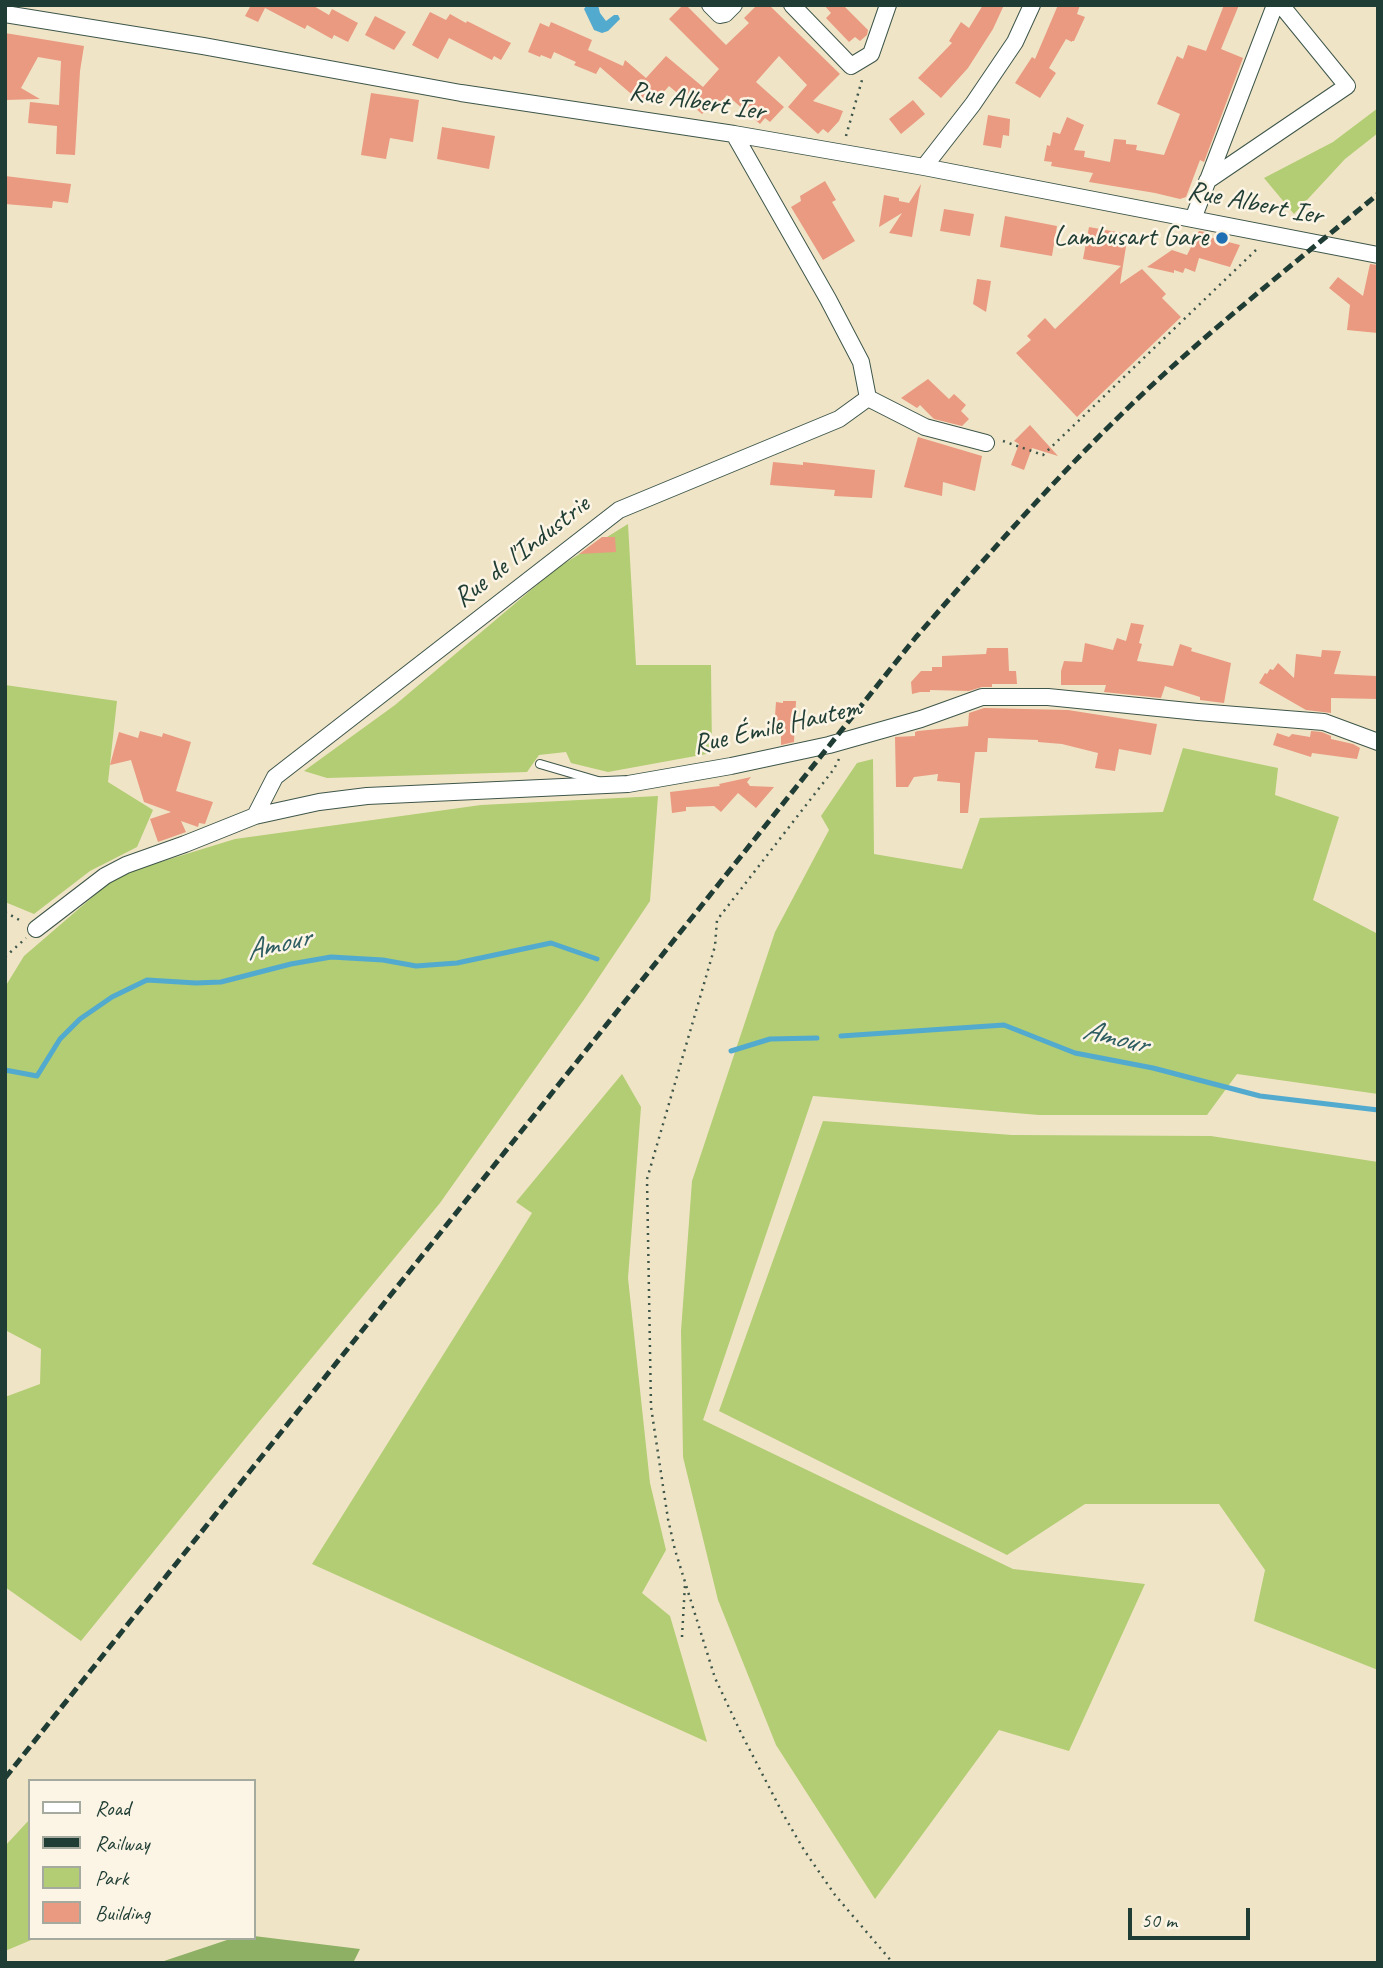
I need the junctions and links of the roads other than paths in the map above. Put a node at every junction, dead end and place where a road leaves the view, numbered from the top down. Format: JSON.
{"nodes":[{"id":1,"x":710,"y":5,"type":"edge"},
{"id":2,"x":734,"y":5,"type":"edge"},
{"id":3,"x":792,"y":5,"type":"edge"},
{"id":4,"x":888,"y":5,"type":"edge"},
{"id":5,"x":1032,"y":5,"type":"edge"},
{"id":6,"x":1275,"y":5,"type":"edge"},
{"id":7,"x":1281,"y":5,"type":"edge"},
{"id":8,"x":5,"y":14,"type":"edge"},
{"id":9,"x":734,"y":134,"type":"junction"},
{"id":10,"x":924,"y":167,"type":"junction"},
{"id":11,"x":1207,"y":181,"type":"junction"},
{"id":12,"x":1193,"y":219,"type":"junction"},
{"id":13,"x":1378,"y":255,"type":"edge"},
{"id":14,"x":868,"y":398,"type":"junction"},
{"id":15,"x":986,"y":443,"type":"road end"},
{"id":16,"x":1378,"y":742,"type":"edge"},
{"id":17,"x":540,"y":764,"type":"dead end"},
{"id":18,"x":610,"y":785,"type":"junction"},
{"id":19,"x":255,"y":816,"type":"junction"},
{"id":20,"x":36,"y":929,"type":"road end"}],
"edges":[{"from":1,"to":2,"type":"street"},
{"from":3,"to":4,"type":"street"},
{"from":5,"to":10,"type":"street"},
{"from":6,"to":11,"type":"street"},
{"from":7,"to":11,"type":"street"},
{"from":8,"to":9,"type":"street","name":"Rue Albert Ier"},
{"from":9,"to":10,"type":"street","name":"Rue Albert Ier"},
{"from":9,"to":14,"type":"street"},
{"from":10,"to":12,"type":"street","name":"Rue Albert Ier"},
{"from":11,"to":12,"type":"street"},
{"from":12,"to":13,"type":"street","name":"Rue Albert Ier"},
{"from":14,"to":15,"type":"street"},
{"from":14,"to":19,"type":"street","name":"Rue de l'Industrie"},
{"from":16,"to":18,"type":"street","name":"Rue Émile Hautem"},
{"from":17,"to":18,"type":"lane"},
{"from":18,"to":19,"type":"street","name":"Rue Émile Hautem"},
{"from":19,"to":20,"type":"street","name":"Rue Émile Hautem"}]}
